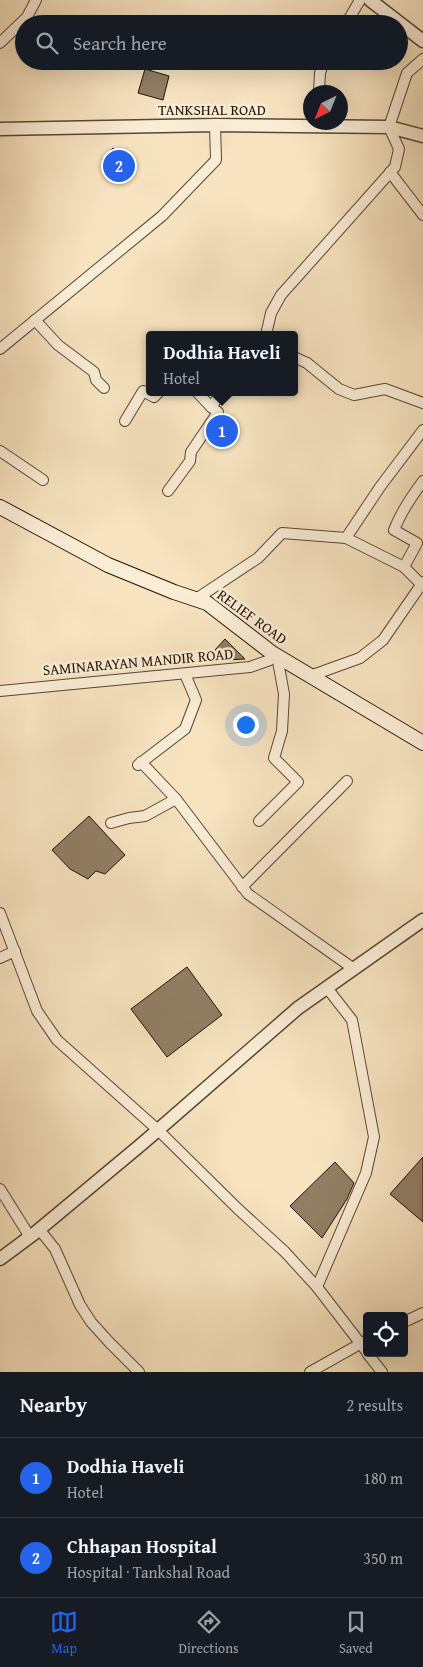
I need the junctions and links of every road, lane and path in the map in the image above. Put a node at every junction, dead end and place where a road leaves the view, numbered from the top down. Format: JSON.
{"nodes":[{"id":1,"x":36,"y":0,"type":"edge"},
{"id":2,"x":360,"y":0,"type":"edge"},
{"id":3,"x":370,"y":0,"type":"edge"},
{"id":4,"x":28,"y":15,"type":"edge"},
{"id":5,"x":351,"y":15,"type":"edge"},
{"id":6,"x":389,"y":15,"type":"edge"},
{"id":7,"x":15,"y":29,"type":"edge"},
{"id":8,"x":408,"y":29,"type":"edge"},
{"id":9,"x":423,"y":41,"type":"edge"},
{"id":10,"x":0,"y":43,"type":"edge"},
{"id":11,"x":423,"y":59,"type":"edge"},
{"id":12,"x":321,"y":70,"type":"edge"},
{"id":13,"x":319,"y":85,"type":"edge"},
{"id":14,"x":303,"y":124,"type":"edge"},
{"id":15,"x":215,"y":125,"type":"junction"},
{"id":16,"x":348,"y":125,"type":"edge"},
{"id":17,"x":389,"y":127,"type":"junction"},
{"id":18,"x":0,"y":129,"type":"edge"},
{"id":19,"x":423,"y":136,"type":"edge"},
{"id":20,"x":390,"y":172,"type":"junction"},
{"id":21,"x":423,"y":215,"type":"edge"},
{"id":22,"x":35,"y":320,"type":"junction"},
{"id":23,"x":267,"y":331,"type":"edge"},
{"id":24,"x":1,"y":347,"type":"edge"},
{"id":25,"x":298,"y":359,"type":"edge"},
{"id":26,"x":104,"y":388,"type":"dead end"},
{"id":27,"x":146,"y":393,"type":"edge"},
{"id":28,"x":201,"y":396,"type":"edge"},
{"id":29,"x":219,"y":396,"type":"edge"},
{"id":30,"x":423,"y":404,"type":"edge"},
{"id":31,"x":211,"y":406,"type":"junction"},
{"id":32,"x":125,"y":421,"type":"dead end"},
{"id":33,"x":423,"y":430,"type":"edge"},
{"id":34,"x":0,"y":451,"type":"edge"},
{"id":35,"x":43,"y":480,"type":"dead end"},
{"id":36,"x":423,"y":481,"type":"edge"},
{"id":37,"x":168,"y":492,"type":"dead end"},
{"id":38,"x":0,"y":507,"type":"edge"},
{"id":39,"x":346,"y":538,"type":"junction"},
{"id":40,"x":404,"y":567,"type":"junction"},
{"id":41,"x":422,"y":582,"type":"edge"},
{"id":42,"x":196,"y":599,"type":"junction"},
{"id":43,"x":275,"y":655,"type":"junction"},
{"id":44,"x":185,"y":674,"type":"junction"},
{"id":45,"x":310,"y":676,"type":"junction"},
{"id":46,"x":0,"y":691,"type":"edge"},
{"id":47,"x":423,"y":744,"type":"edge"},
{"id":48,"x":347,"y":781,"type":"dead end"},
{"id":49,"x":176,"y":799,"type":"junction"},
{"id":50,"x":259,"y":821,"type":"dead end"},
{"id":51,"x":111,"y":823,"type":"dead end"},
{"id":52,"x":242,"y":887,"type":"junction"},
{"id":53,"x":0,"y":913,"type":"edge"},
{"id":54,"x":423,"y":920,"type":"edge"},
{"id":55,"x":15,"y":952,"type":"junction"},
{"id":56,"x":0,"y":958,"type":"edge"},
{"id":57,"x":354,"y":969,"type":"junction"},
{"id":58,"x":327,"y":988,"type":"junction"},
{"id":59,"x":158,"y":1130,"type":"junction"},
{"id":60,"x":0,"y":1190,"type":"edge"},
{"id":61,"x":35,"y":1233,"type":"junction"},
{"id":62,"x":0,"y":1259,"type":"edge"},
{"id":63,"x":317,"y":1287,"type":"junction"},
{"id":64,"x":423,"y":1313,"type":"edge"},
{"id":65,"x":408,"y":1320,"type":"edge"},
{"id":66,"x":363,"y":1342,"type":"edge"},
{"id":67,"x":370,"y":1357,"type":"edge"},
{"id":68,"x":139,"y":1372,"type":"edge"},
{"id":69,"x":310,"y":1372,"type":"edge"},
{"id":70,"x":382,"y":1372,"type":"edge"}],
"edges":[{"from":1,"to":4,"type":"street"},
{"from":2,"to":5,"type":"street"},
{"from":3,"to":6,"type":"street"},
{"from":7,"to":10,"type":"street"},
{"from":8,"to":9,"type":"street"},
{"from":11,"to":17,"type":"street"},
{"from":12,"to":13,"type":"street"},
{"from":14,"to":15,"type":"street","name":"TANKSHAL ROAD"},
{"from":15,"to":18,"type":"street","name":"TANKSHAL ROAD"},
{"from":15,"to":22,"type":"street"},
{"from":16,"to":17,"type":"street","name":"TANKSHAL ROAD"},
{"from":17,"to":19,"type":"street","name":"TANKSHAL ROAD"},
{"from":17,"to":20,"type":"street"},
{"from":20,"to":21,"type":"street"},
{"from":20,"to":23,"type":"street"},
{"from":22,"to":24,"type":"street"},
{"from":22,"to":26,"type":"street"},
{"from":25,"to":30,"type":"street"},
{"from":27,"to":32,"type":"street"},
{"from":28,"to":31,"type":"street"},
{"from":29,"to":31,"type":"street"},
{"from":31,"to":37,"type":"street"},
{"from":33,"to":39,"type":"street"},
{"from":34,"to":35,"type":"street"},
{"from":36,"to":40,"type":"street"},
{"from":38,"to":42,"type":"main road","name":"RELIEF ROAD"},
{"from":39,"to":40,"type":"street"},
{"from":39,"to":42,"type":"street"},
{"from":40,"to":41,"type":"street"},
{"from":41,"to":45,"type":"street"},
{"from":42,"to":43,"type":"main road","name":"RELIEF ROAD"},
{"from":43,"to":44,"type":"street","name":"SAMINARAYAN MANDIR ROAD"},
{"from":43,"to":45,"type":"main road","name":"RELIEF ROAD"},
{"from":43,"to":50,"type":"street"},
{"from":44,"to":46,"type":"street","name":"SAMINARAYAN MANDIR ROAD"},
{"from":44,"to":49,"type":"street"},
{"from":45,"to":47,"type":"main road","name":"RELIEF ROAD"},
{"from":48,"to":52,"type":"street"},
{"from":49,"to":51,"type":"street"},
{"from":49,"to":52,"type":"street"},
{"from":52,"to":57,"type":"street"},
{"from":53,"to":55,"type":"street"},
{"from":54,"to":57,"type":"street"},
{"from":55,"to":56,"type":"street"},
{"from":55,"to":59,"type":"street"},
{"from":57,"to":58,"type":"street"},
{"from":58,"to":59,"type":"street"},
{"from":58,"to":63,"type":"street"},
{"from":59,"to":61,"type":"street"},
{"from":59,"to":63,"type":"street"},
{"from":60,"to":61,"type":"street"},
{"from":61,"to":62,"type":"street"},
{"from":61,"to":68,"type":"street"},
{"from":63,"to":66,"type":"street"},
{"from":64,"to":65,"type":"street"},
{"from":66,"to":69,"type":"street"},
{"from":67,"to":70,"type":"street"}]}
